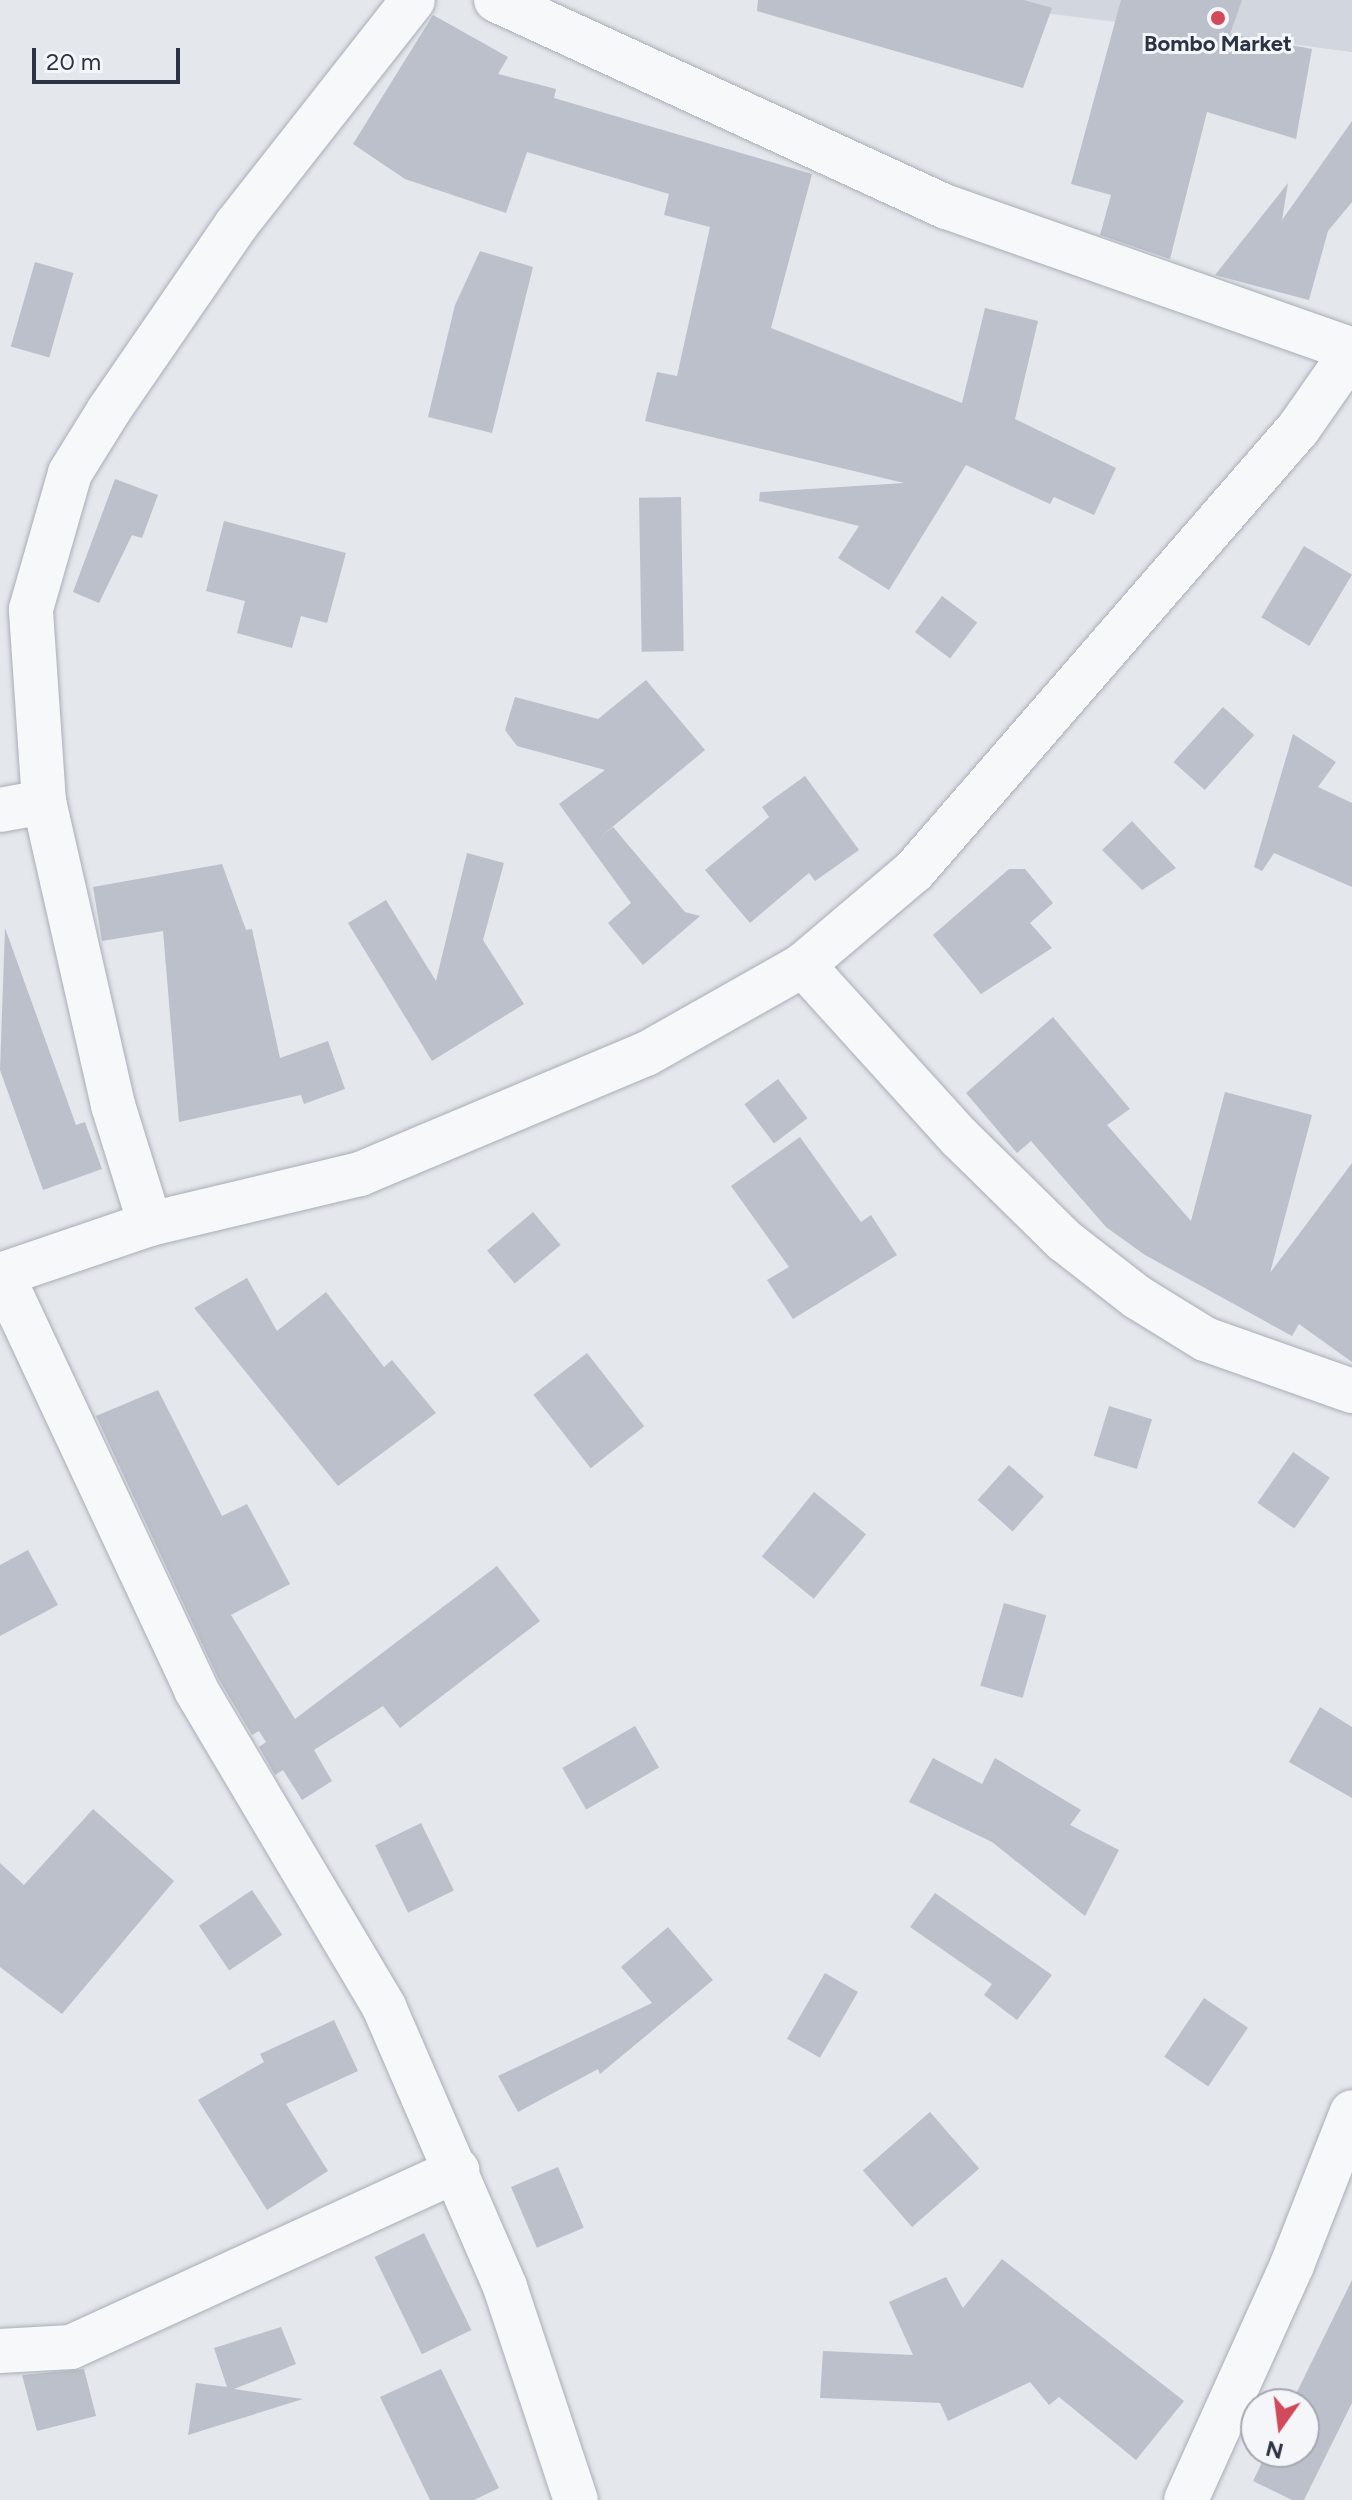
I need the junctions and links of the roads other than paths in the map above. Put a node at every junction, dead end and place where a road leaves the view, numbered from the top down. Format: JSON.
{"nodes":[{"id":1,"x":413,"y":0,"type":"edge"},
{"id":2,"x":496,"y":0,"type":"edge"},
{"id":3,"x":1352,"y":351,"type":"edge"},
{"id":4,"x":44,"y":802,"type":"junction"},
{"id":5,"x":0,"y":810,"type":"edge"},
{"id":6,"x":803,"y":965,"type":"junction"},
{"id":7,"x":150,"y":1224,"type":"junction"},
{"id":8,"x":1,"y":1275,"type":"edge"},
{"id":9,"x":1352,"y":1391,"type":"edge"},
{"id":10,"x":1352,"y":2112,"type":"edge"},
{"id":11,"x":457,"y":2170,"type":"junction"},
{"id":12,"x":0,"y":2351,"type":"edge"},
{"id":13,"x":576,"y":2500,"type":"edge"},
{"id":14,"x":1186,"y":2500,"type":"edge"}],
"edges":[{"from":1,"to":4,"type":"street"},
{"from":2,"to":3,"type":"street"},
{"from":3,"to":6,"type":"street"},
{"from":4,"to":5,"type":"street"},
{"from":4,"to":7,"type":"street"},
{"from":6,"to":7,"type":"street"},
{"from":6,"to":9,"type":"street"},
{"from":7,"to":8,"type":"street"},
{"from":8,"to":11,"type":"street"},
{"from":10,"to":14,"type":"street"},
{"from":11,"to":12,"type":"street"},
{"from":11,"to":13,"type":"street"}]}
